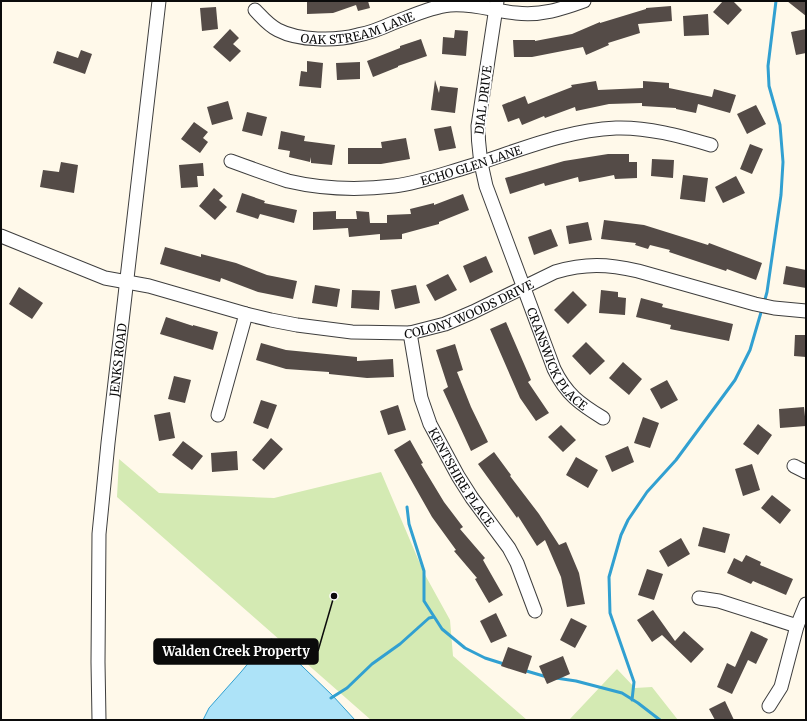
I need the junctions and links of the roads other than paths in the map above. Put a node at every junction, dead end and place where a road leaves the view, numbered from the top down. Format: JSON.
{"nodes":[{"id":1,"x":159,"y":1,"type":"edge"},
{"id":2,"x":584,"y":1,"type":"edge"},
{"id":3,"x":497,"y":5,"type":"edge"},
{"id":4,"x":256,"y":10,"type":"dead end"},
{"id":5,"x":711,"y":145,"type":"dead end"},
{"id":6,"x":231,"y":161,"type":"dead end"},
{"id":7,"x":480,"y":163,"type":"junction"},
{"id":8,"x":1,"y":236,"type":"edge"},
{"id":9,"x":127,"y":283,"type":"junction"},
{"id":10,"x":523,"y":288,"type":"junction"},
{"id":11,"x":806,"y":311,"type":"edge"},
{"id":12,"x":246,"y":314,"type":"junction"},
{"id":13,"x":410,"y":333,"type":"junction"},
{"id":14,"x":218,"y":415,"type":"dead end"},
{"id":15,"x":603,"y":418,"type":"dead end"},
{"id":16,"x":699,"y":598,"type":"dead end"},
{"id":17,"x":806,"y":604,"type":"edge"},
{"id":18,"x":535,"y":611,"type":"dead end"},
{"id":19,"x":797,"y":626,"type":"junction"},
{"id":20,"x":768,"y":706,"type":"dead end"},
{"id":21,"x":98,"y":720,"type":"edge"}],
"edges":[{"from":1,"to":9,"type":"street","name":"JENKS ROAD"},
{"from":2,"to":3,"type":"street","name":"OAK STREAM LANE"},
{"from":3,"to":4,"type":"street","name":"OAK STREAM LANE"},
{"from":3,"to":7,"type":"street","name":"DIAL DRIVE"},
{"from":5,"to":7,"type":"street","name":"ECHO GLEN LANE"},
{"from":6,"to":7,"type":"street","name":"ECHO GLEN LANE"},
{"from":7,"to":10,"type":"street","name":"DIAL DRIVE"},
{"from":8,"to":9,"type":"street","name":"COLONY WOODS DRIVE"},
{"from":9,"to":12,"type":"street","name":"COLONY WOODS DRIVE"},
{"from":9,"to":21,"type":"street","name":"JENKS ROAD"},
{"from":10,"to":11,"type":"street","name":"COLONY WOODS DRIVE"},
{"from":10,"to":13,"type":"street","name":"COLONY WOODS DRIVE"},
{"from":10,"to":15,"type":"street","name":"CRANSWICK PLACE"},
{"from":12,"to":13,"type":"street","name":"COLONY WOODS DRIVE"},
{"from":12,"to":14,"type":"street"},
{"from":13,"to":18,"type":"street","name":"KENTSHIRE PLACE"},
{"from":16,"to":19,"type":"street"},
{"from":17,"to":19,"type":"street"},
{"from":19,"to":20,"type":"street"}]}
